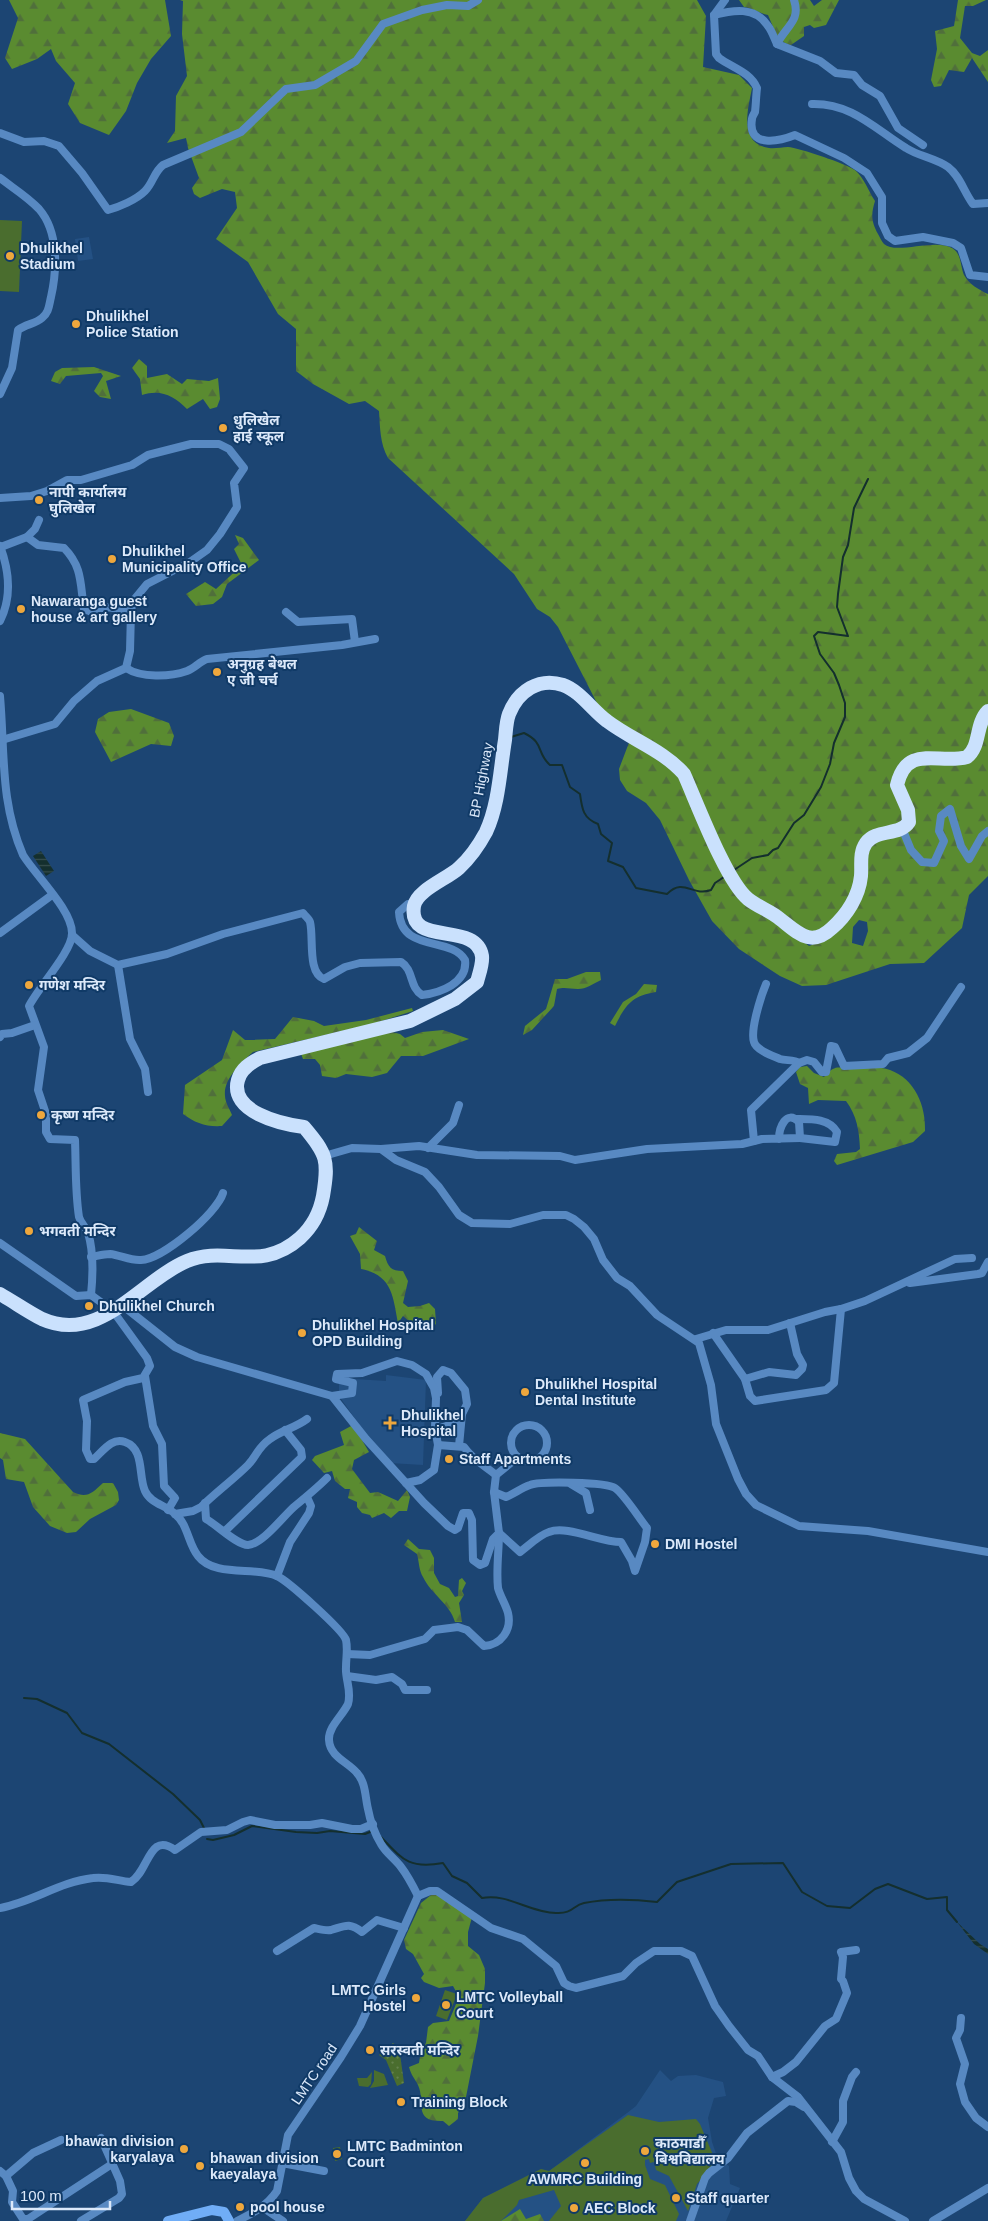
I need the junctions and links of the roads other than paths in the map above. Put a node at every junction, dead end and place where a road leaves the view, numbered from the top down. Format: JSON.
{"nodes":[{"id":1,"x":478,"y":0,"type":"edge"},
{"id":2,"x":716,"y":0,"type":"edge"},
{"id":3,"x":725,"y":0,"type":"edge"},
{"id":4,"x":794,"y":0,"type":"edge"},
{"id":5,"x":716,"y":12,"type":"junction"},
{"id":6,"x":777,"y":44,"type":"junction"},
{"id":7,"x":812,"y":104,"type":"dead end"},
{"id":8,"x":0,"y":133,"type":"edge"},
{"id":9,"x":923,"y":145,"type":"dead end"},
{"id":10,"x":0,"y":178,"type":"edge"},
{"id":11,"x":988,"y":203,"type":"edge"},
{"id":12,"x":988,"y":277,"type":"edge"},
{"id":13,"x":0,"y":394,"type":"edge"},
{"id":14,"x":0,"y":498,"type":"edge"},
{"id":15,"x":39,"y":520,"type":"dead end"},
{"id":16,"x":27,"y":536,"type":"junction"},
{"id":17,"x":0,"y":546,"type":"edge"},
{"id":18,"x":131,"y":611,"type":"junction"},
{"id":19,"x":286,"y":612,"type":"dead end"},
{"id":20,"x":0,"y":621,"type":"edge"},
{"id":21,"x":375,"y":639,"type":"dead end"},
{"id":22,"x":355,"y":642,"type":"junction"},
{"id":23,"x":126,"y":668,"type":"junction"},
{"id":24,"x":0,"y":696,"type":"edge"},
{"id":25,"x":988,"y":711,"type":"edge"},
{"id":26,"x":2,"y":740,"type":"junction"},
{"id":27,"x":902,"y":828,"type":"junction"},
{"id":28,"x":988,"y":831,"type":"edge"},
{"id":29,"x":52,"y":895,"type":"junction"},
{"id":30,"x":414,"y":907,"type":"junction"},
{"id":31,"x":0,"y":933,"type":"edge"},
{"id":32,"x":72,"y":936,"type":"junction"},
{"id":33,"x":118,"y":965,"type":"junction"},
{"id":34,"x":766,"y":984,"type":"dead end"},
{"id":35,"x":961,"y":987,"type":"dead end"},
{"id":36,"x":35,"y":1025,"type":"junction"},
{"id":37,"x":0,"y":1037,"type":"edge"},
{"id":38,"x":799,"y":1063,"type":"junction"},
{"id":39,"x":148,"y":1092,"type":"dead end"},
{"id":40,"x":459,"y":1104,"type":"dead end"},
{"id":41,"x":796,"y":1119,"type":"junction"},
{"id":42,"x":800,"y":1138,"type":"junction"},
{"id":43,"x":778,"y":1139,"type":"junction"},
{"id":44,"x":754,"y":1141,"type":"junction"},
{"id":45,"x":428,"y":1148,"type":"junction"},
{"id":46,"x":382,"y":1149,"type":"junction"},
{"id":47,"x":324,"y":1156,"type":"junction"},
{"id":48,"x":223,"y":1194,"type":"dead end"},
{"id":49,"x":0,"y":1243,"type":"edge"},
{"id":50,"x":91,"y":1257,"type":"junction"},
{"id":51,"x":972,"y":1258,"type":"dead end"},
{"id":52,"x":988,"y":1262,"type":"edge"},
{"id":53,"x":901,"y":1284,"type":"junction"},
{"id":54,"x":0,"y":1294,"type":"edge"},
{"id":55,"x":91,"y":1295,"type":"junction"},
{"id":56,"x":117,"y":1308,"type":"junction"},
{"id":57,"x":841,"y":1309,"type":"junction"},
{"id":58,"x":790,"y":1323,"type":"junction"},
{"id":59,"x":713,"y":1333,"type":"junction"},
{"id":60,"x":696,"y":1340,"type":"junction"},
{"id":61,"x":145,"y":1376,"type":"junction"},
{"id":62,"x":745,"y":1379,"type":"junction"},
{"id":63,"x":332,"y":1396,"type":"junction"},
{"id":64,"x":436,"y":1398,"type":"junction"},
{"id":65,"x":462,"y":1414,"type":"junction"},
{"id":66,"x":307,"y":1419,"type":"dead end"},
{"id":67,"x":435,"y":1428,"type":"junction"},
{"id":68,"x":285,"y":1430,"type":"junction"},
{"id":69,"x":438,"y":1445,"type":"junction"},
{"id":70,"x":459,"y":1446,"type":"junction"},
{"id":71,"x":518,"y":1457,"type":"junction"},
{"id":72,"x":496,"y":1475,"type":"junction"},
{"id":73,"x":327,"y":1478,"type":"dead end"},
{"id":74,"x":406,"y":1482,"type":"junction"},
{"id":75,"x":571,"y":1484,"type":"junction"},
{"id":76,"x":494,"y":1492,"type":"junction"},
{"id":77,"x":307,"y":1497,"type":"junction"},
{"id":78,"x":205,"y":1503,"type":"junction"},
{"id":79,"x":590,"y":1510,"type":"dead end"},
{"id":80,"x":172,"y":1512,"type":"junction"},
{"id":81,"x":225,"y":1531,"type":"junction"},
{"id":82,"x":499,"y":1533,"type":"junction"},
{"id":83,"x":988,"y":1552,"type":"edge"},
{"id":84,"x":277,"y":1576,"type":"junction"},
{"id":85,"x":347,"y":1654,"type":"junction"},
{"id":86,"x":347,"y":1676,"type":"junction"},
{"id":87,"x":427,"y":1690,"type":"dead end"},
{"id":88,"x":373,"y":1825,"type":"junction"},
{"id":89,"x":418,"y":1896,"type":"junction"},
{"id":90,"x":0,"y":1908,"type":"edge"},
{"id":91,"x":404,"y":1928,"type":"junction"},
{"id":92,"x":856,"y":1950,"type":"dead end"},
{"id":93,"x":277,"y":1951,"type":"dead end"},
{"id":94,"x":961,"y":2018,"type":"dead end"},
{"id":95,"x":856,"y":2072,"type":"dead end"},
{"id":96,"x":772,"y":2077,"type":"junction"},
{"id":97,"x":810,"y":2112,"type":"junction"},
{"id":98,"x":988,"y":2127,"type":"edge"},
{"id":99,"x":101,"y":2138,"type":"dead end"},
{"id":100,"x":61,"y":2140,"type":"dead end"},
{"id":101,"x":832,"y":2142,"type":"junction"},
{"id":102,"x":282,"y":2162,"type":"junction"},
{"id":103,"x":112,"y":2164,"type":"junction"},
{"id":104,"x":324,"y":2171,"type":"dead end"},
{"id":105,"x":3,"y":2174,"type":"edge"},
{"id":106,"x":988,"y":2188,"type":"edge"},
{"id":107,"x":262,"y":2207,"type":"junction"},
{"id":108,"x":198,"y":2217,"type":"edge"},
{"id":109,"x":81,"y":2221,"type":"edge"},
{"id":110,"x":168,"y":2221,"type":"edge"},
{"id":111,"x":229,"y":2221,"type":"edge"},
{"id":112,"x":237,"y":2221,"type":"edge"},
{"id":113,"x":283,"y":2221,"type":"edge"},
{"id":114,"x":690,"y":2221,"type":"edge"},
{"id":115,"x":905,"y":2221,"type":"edge"},
{"id":116,"x":933,"y":2221,"type":"edge"}],
"edges":[{"from":1,"to":8,"type":"street"},
{"from":2,"to":5,"type":"street"},
{"from":3,"to":5,"type":"street"},
{"from":4,"to":6,"type":"street"},
{"from":5,"to":6,"type":"street"},
{"from":5,"to":12,"type":"street"},
{"from":6,"to":9,"type":"street"},
{"from":7,"to":11,"type":"street"},
{"from":10,"to":13,"type":"street"},
{"from":14,"to":18,"type":"street"},
{"from":15,"to":16,"type":"street"},
{"from":16,"to":17,"type":"street"},
{"from":16,"to":18,"type":"street"},
{"from":17,"to":20,"type":"street"},
{"from":18,"to":23,"type":"street"},
{"from":19,"to":22,"type":"street"},
{"from":21,"to":22,"type":"street"},
{"from":22,"to":23,"type":"street"},
{"from":23,"to":26,"type":"street"},
{"from":24,"to":26,"type":"street"},
{"from":25,"to":27,"type":"highway"},
{"from":26,"to":29,"type":"street"},
{"from":27,"to":28,"type":"street"},
{"from":27,"to":30,"type":"highway","name":"BP Highway"},
{"from":29,"to":31,"type":"street"},
{"from":29,"to":32,"type":"street"},
{"from":30,"to":33,"type":"street"},
{"from":30,"to":47,"type":"highway"},
{"from":32,"to":33,"type":"street"},
{"from":32,"to":36,"type":"street"},
{"from":33,"to":39,"type":"street"},
{"from":34,"to":38,"type":"street"},
{"from":35,"to":38,"type":"street"},
{"from":36,"to":37,"type":"street"},
{"from":36,"to":50,"type":"street"},
{"from":38,"to":44,"type":"street"},
{"from":40,"to":45,"type":"street"},
{"from":41,"to":42,"type":"street"},
{"from":41,"to":42,"type":"street"},
{"from":41,"to":43,"type":"street"},
{"from":42,"to":43,"type":"street"},
{"from":43,"to":44,"type":"street"},
{"from":44,"to":45,"type":"street"},
{"from":45,"to":46,"type":"street"},
{"from":46,"to":47,"type":"street"},
{"from":46,"to":60,"type":"street"},
{"from":47,"to":56,"type":"highway"},
{"from":48,"to":50,"type":"street"},
{"from":49,"to":55,"type":"street"},
{"from":50,"to":55,"type":"street"},
{"from":51,"to":53,"type":"street"},
{"from":52,"to":53,"type":"street"},
{"from":53,"to":57,"type":"street"},
{"from":54,"to":56,"type":"highway"},
{"from":55,"to":56,"type":"street"},
{"from":56,"to":61,"type":"street"},
{"from":56,"to":63,"type":"street"},
{"from":57,"to":58,"type":"street"},
{"from":57,"to":62,"type":"street"},
{"from":58,"to":59,"type":"street"},
{"from":58,"to":62,"type":"street"},
{"from":59,"to":60,"type":"street"},
{"from":59,"to":62,"type":"street"},
{"from":60,"to":83,"type":"street"},
{"from":61,"to":80,"type":"street"},
{"from":61,"to":80,"type":"street"},
{"from":63,"to":64,"type":"street"},
{"from":63,"to":74,"type":"street"},
{"from":64,"to":65,"type":"street"},
{"from":64,"to":67,"type":"street"},
{"from":65,"to":67,"type":"street"},
{"from":65,"to":70,"type":"street"},
{"from":66,"to":68,"type":"street"},
{"from":67,"to":69,"type":"street"},
{"from":68,"to":78,"type":"street"},
{"from":68,"to":81,"type":"street"},
{"from":69,"to":70,"type":"street"},
{"from":69,"to":74,"type":"street"},
{"from":70,"to":72,"type":"street"},
{"from":71,"to":71,"type":"street"},
{"from":71,"to":72,"type":"street"},
{"from":72,"to":76,"type":"street"},
{"from":73,"to":77,"type":"street"},
{"from":74,"to":82,"type":"street"},
{"from":75,"to":76,"type":"street"},
{"from":75,"to":79,"type":"street"},
{"from":75,"to":82,"type":"street"},
{"from":76,"to":82,"type":"street"},
{"from":77,"to":81,"type":"street"},
{"from":77,"to":84,"type":"street"},
{"from":78,"to":80,"type":"street"},
{"from":78,"to":81,"type":"street"},
{"from":80,"to":84,"type":"street"},
{"from":82,"to":85,"type":"street"},
{"from":84,"to":85,"type":"street"},
{"from":85,"to":86,"type":"street"},
{"from":86,"to":87,"type":"street"},
{"from":86,"to":88,"type":"street"},
{"from":88,"to":89,"type":"street"},
{"from":88,"to":90,"type":"street"},
{"from":89,"to":91,"type":"street","name":"LMTC road"},
{"from":89,"to":96,"type":"street"},
{"from":91,"to":93,"type":"street"},
{"from":91,"to":102,"type":"street","name":"LMTC road"},
{"from":92,"to":96,"type":"street"},
{"from":94,"to":98,"type":"street"},
{"from":95,"to":101,"type":"street"},
{"from":96,"to":97,"type":"street"},
{"from":97,"to":101,"type":"street"},
{"from":97,"to":114,"type":"street"},
{"from":99,"to":103,"type":"street"},
{"from":100,"to":105,"type":"street"},
{"from":101,"to":115,"type":"street"},
{"from":102,"to":104,"type":"street"},
{"from":102,"to":107,"type":"street","name":"LMTC road"},
{"from":103,"to":105,"type":"street"},
{"from":103,"to":109,"type":"street"},
{"from":106,"to":116,"type":"street"},
{"from":107,"to":112,"type":"street","name":"LMTC road"},
{"from":107,"to":113,"type":"street"},
{"from":108,"to":110,"type":"street"},
{"from":108,"to":111,"type":"street"}]}
